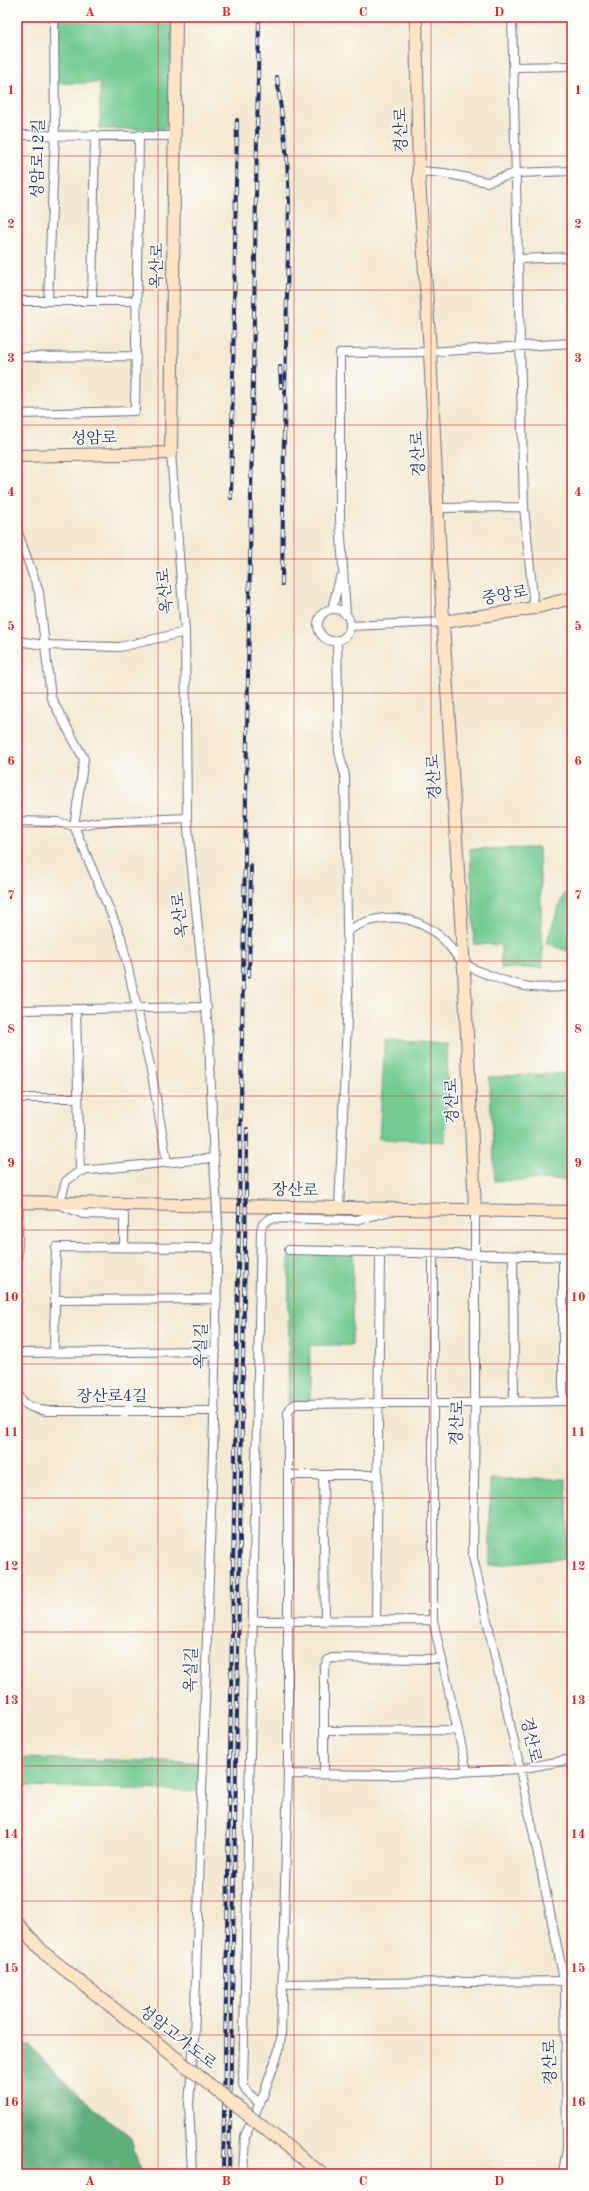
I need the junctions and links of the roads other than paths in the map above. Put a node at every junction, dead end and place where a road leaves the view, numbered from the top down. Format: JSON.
{"nodes":[{"id":1,"x":54,"y":17,"type":"edge"},
{"id":2,"x":176,"y":17,"type":"edge"},
{"id":3,"x":416,"y":17,"type":"edge"},
{"id":4,"x":512,"y":17,"type":"edge"},
{"id":5,"x":572,"y":66,"type":"edge"},
{"id":6,"x":514,"y":67,"type":"junction"},
{"id":7,"x":17,"y":135,"type":"edge"},
{"id":8,"x":54,"y":135,"type":"junction"},
{"id":9,"x":95,"y":135,"type":"junction"},
{"id":10,"x":139,"y":135,"type":"junction"},
{"id":11,"x":175,"y":136,"type":"junction"},
{"id":12,"x":419,"y":171,"type":"junction"},
{"id":13,"x":572,"y":171,"type":"edge"},
{"id":14,"x":516,"y":173,"type":"junction"},
{"id":15,"x":572,"y":257,"type":"edge"},
{"id":16,"x":518,"y":259,"type":"junction"},
{"id":17,"x":17,"y":301,"type":"edge"},
{"id":18,"x":48,"y":301,"type":"junction"},
{"id":19,"x":92,"y":301,"type":"junction"},
{"id":20,"x":137,"y":301,"type":"junction"},
{"id":21,"x":572,"y":343,"type":"edge"},
{"id":22,"x":520,"y":347,"type":"junction"},
{"id":23,"x":430,"y":352,"type":"junction"},
{"id":24,"x":17,"y":356,"type":"edge"},
{"id":25,"x":136,"y":356,"type":"junction"},
{"id":26,"x":17,"y":414,"type":"edge"},
{"id":27,"x":171,"y":453,"type":"junction"},
{"id":28,"x":17,"y":456,"type":"edge"},
{"id":29,"x":524,"y":507,"type":"junction"},
{"id":30,"x":438,"y":508,"type":"junction"},
{"id":31,"x":17,"y":530,"type":"edge"},
{"id":32,"x":341,"y":558,"type":"junction"},
{"id":33,"x":572,"y":598,"type":"edge"},
{"id":34,"x":534,"y":608,"type":"junction"},
{"id":35,"x":332,"y":610,"type":"junction"},
{"id":36,"x":346,"y":615,"type":"junction"},
{"id":37,"x":443,"y":622,"type":"junction"},
{"id":38,"x":350,"y":626,"type":"junction"},
{"id":39,"x":185,"y":632,"type":"junction"},
{"id":40,"x":337,"y":640,"type":"junction"},
{"id":41,"x":17,"y":641,"type":"edge"},
{"id":42,"x":44,"y":645,"type":"junction"},
{"id":43,"x":187,"y":818,"type":"junction"},
{"id":44,"x":17,"y":821,"type":"edge"},
{"id":45,"x":74,"y":826,"type":"junction"},
{"id":46,"x":348,"y":930,"type":"junction"},
{"id":47,"x":463,"y":962,"type":"junction"},
{"id":48,"x":572,"y":986,"type":"edge"},
{"id":49,"x":207,"y":1007,"type":"junction"},
{"id":50,"x":138,"y":1008,"type":"junction"},
{"id":51,"x":76,"y":1009,"type":"junction"},
{"id":52,"x":17,"y":1010,"type":"edge"},
{"id":53,"x":17,"y":1098,"type":"edge"},
{"id":54,"x":77,"y":1098,"type":"junction"},
{"id":55,"x":214,"y":1160,"type":"junction"},
{"id":56,"x":168,"y":1162,"type":"junction"},
{"id":57,"x":80,"y":1171,"type":"junction"},
{"id":58,"x":18,"y":1202,"type":"edge"},
{"id":59,"x":58,"y":1202,"type":"junction"},
{"id":60,"x":339,"y":1208,"type":"junction"},
{"id":61,"x":403,"y":1209,"type":"junction"},
{"id":62,"x":475,"y":1210,"type":"junction"},
{"id":63,"x":572,"y":1212,"type":"edge"},
{"id":64,"x":218,"y":1221,"type":"joint"},
{"id":65,"x":124,"y":1247,"type":"junction"},
{"id":66,"x":218,"y":1248,"type":"junction"},
{"id":67,"x":289,"y":1250,"type":"dead end"},
{"id":68,"x":380,"y":1253,"type":"junction"},
{"id":69,"x":434,"y":1254,"type":"junction"},
{"id":70,"x":475,"y":1255,"type":"junction"},
{"id":71,"x":513,"y":1256,"type":"junction"},
{"id":72,"x":563,"y":1257,"type":"junction"},
{"id":73,"x":572,"y":1257,"type":"edge"},
{"id":74,"x":17,"y":1266,"type":"edge"},
{"id":75,"x":217,"y":1299,"type":"junction"},
{"id":76,"x":55,"y":1300,"type":"junction"},
{"id":77,"x":216,"y":1351,"type":"junction"},
{"id":78,"x":17,"y":1353,"type":"edge"},
{"id":79,"x":54,"y":1353,"type":"junction"},
{"id":80,"x":17,"y":1392,"type":"edge"},
{"id":81,"x":563,"y":1401,"type":"junction"},
{"id":82,"x":572,"y":1401,"type":"edge"},
{"id":83,"x":433,"y":1402,"type":"junction"},
{"id":84,"x":475,"y":1402,"type":"junction"},
{"id":85,"x":514,"y":1402,"type":"junction"},
{"id":86,"x":377,"y":1403,"type":"junction"},
{"id":87,"x":215,"y":1411,"type":"junction"},
{"id":88,"x":288,"y":1475,"type":"junction"},
{"id":89,"x":323,"y":1475,"type":"junction"},
{"id":90,"x":377,"y":1476,"type":"junction"},
{"id":91,"x":376,"y":1620,"type":"junction"},
{"id":92,"x":433,"y":1620,"type":"junction"},
{"id":93,"x":253,"y":1621,"type":"junction"},
{"id":94,"x":325,"y":1621,"type":"junction"},
{"id":95,"x":288,"y":1622,"type":"junction"},
{"id":96,"x":442,"y":1659,"type":"junction"},
{"id":97,"x":457,"y":1730,"type":"junction"},
{"id":98,"x":324,"y":1731,"type":"junction"},
{"id":99,"x":572,"y":1759,"type":"edge"},
{"id":100,"x":520,"y":1769,"type":"junction"},
{"id":101,"x":467,"y":1771,"type":"junction"},
{"id":102,"x":288,"y":1774,"type":"junction"},
{"id":103,"x":324,"y":1774,"type":"junction"},
{"id":104,"x":17,"y":1923,"type":"edge"},
{"id":105,"x":568,"y":1981,"type":"edge"},
{"id":106,"x":283,"y":1984,"type":"junction"},
{"id":107,"x":260,"y":2104,"type":"junction"},
{"id":108,"x":192,"y":2174,"type":"edge"},
{"id":109,"x":243,"y":2174,"type":"edge"},
{"id":110,"x":322,"y":2174,"type":"edge"},
{"id":111,"x":563,"y":2174,"type":"edge"}],
"edges":[{"from":1,"to":8,"type":"street","name":"성암로12길"},
{"from":2,"to":11,"type":"street","name":"옥산로"},
{"from":3,"to":12,"type":"street","name":"경산로"},
{"from":4,"to":6,"type":"street"},
{"from":5,"to":6,"type":"street"},
{"from":6,"to":14,"type":"street"},
{"from":7,"to":8,"type":"street"},
{"from":8,"to":9,"type":"street"},
{"from":8,"to":18,"type":"street","name":"성암로12길"},
{"from":9,"to":10,"type":"street"},
{"from":9,"to":19,"type":"street"},
{"from":10,"to":11,"type":"street"},
{"from":10,"to":20,"type":"street"},
{"from":11,"to":27,"type":"street","name":"옥산로"},
{"from":12,"to":14,"type":"street"},
{"from":12,"to":23,"type":"street","name":"경산로"},
{"from":13,"to":14,"type":"street"},
{"from":14,"to":16,"type":"street"},
{"from":15,"to":16,"type":"street"},
{"from":16,"to":22,"type":"street"},
{"from":17,"to":18,"type":"street"},
{"from":18,"to":19,"type":"street"},
{"from":19,"to":20,"type":"street"},
{"from":20,"to":25,"type":"street"},
{"from":21,"to":22,"type":"street"},
{"from":22,"to":23,"type":"street"},
{"from":22,"to":29,"type":"street"},
{"from":23,"to":30,"type":"street","name":"경산로"},
{"from":23,"to":32,"type":"street"},
{"from":24,"to":25,"type":"street"},
{"from":25,"to":26,"type":"street"},
{"from":27,"to":28,"type":"street","name":"성암로"},
{"from":27,"to":39,"type":"street","name":"옥산로"},
{"from":29,"to":30,"type":"street"},
{"from":29,"to":34,"type":"street"},
{"from":30,"to":37,"type":"street","name":"경산로"},
{"from":31,"to":42,"type":"street"},
{"from":32,"to":35,"type":"street"},
{"from":32,"to":36,"type":"street"},
{"from":33,"to":34,"type":"street","name":"중앙로"},
{"from":34,"to":37,"type":"street","name":"중앙로"},
{"from":35,"to":36,"type":"street"},
{"from":35,"to":40,"type":"street"},
{"from":36,"to":38,"type":"street"},
{"from":37,"to":38,"type":"street"},
{"from":37,"to":47,"type":"street","name":"경산로"},
{"from":38,"to":40,"type":"street"},
{"from":39,"to":42,"type":"street"},
{"from":39,"to":43,"type":"street","name":"옥산로"},
{"from":40,"to":46,"type":"street"},
{"from":41,"to":42,"type":"street"},
{"from":42,"to":45,"type":"street"},
{"from":43,"to":45,"type":"street"},
{"from":43,"to":49,"type":"street","name":"옥산로"},
{"from":44,"to":45,"type":"street"},
{"from":45,"to":50,"type":"street"},
{"from":46,"to":47,"type":"street"},
{"from":46,"to":60,"type":"street"},
{"from":47,"to":48,"type":"street"},
{"from":47,"to":62,"type":"street","name":"경산로"},
{"from":49,"to":50,"type":"street"},
{"from":49,"to":55,"type":"street","name":"옥산로"},
{"from":50,"to":51,"type":"street"},
{"from":50,"to":56,"type":"street"},
{"from":51,"to":52,"type":"street"},
{"from":51,"to":54,"type":"street"},
{"from":53,"to":54,"type":"street"},
{"from":54,"to":57,"type":"street"},
{"from":55,"to":56,"type":"street"},
{"from":55,"to":64,"type":"street","name":"옥산로","bridge":true},
{"from":56,"to":57,"type":"street"},
{"from":57,"to":59,"type":"street"},
{"from":58,"to":59,"type":"street","name":"장산로"},
{"from":58,"to":74,"type":"street"},
{"from":59,"to":60,"type":"street","name":"장산로"},
{"from":59,"to":65,"type":"street"},
{"from":60,"to":61,"type":"street","name":"장산로"},
{"from":61,"to":62,"type":"street","name":"장산로"},
{"from":61,"to":93,"type":"street"},
{"from":62,"to":63,"type":"street","name":"장산로"},
{"from":62,"to":70,"type":"street","name":"경산로"},
{"from":64,"to":66,"type":"street","name":"옥실길"},
{"from":65,"to":66,"type":"street"},
{"from":65,"to":76,"type":"street"},
{"from":66,"to":75,"type":"street","name":"옥실길"},
{"from":67,"to":68,"type":"street"},
{"from":68,"to":69,"type":"street"},
{"from":68,"to":86,"type":"street"},
{"from":69,"to":70,"type":"street"},
{"from":69,"to":83,"type":"street"},
{"from":70,"to":71,"type":"street"},
{"from":70,"to":84,"type":"street","name":"경산로"},
{"from":71,"to":72,"type":"street"},
{"from":71,"to":85,"type":"street"},
{"from":72,"to":73,"type":"street"},
{"from":72,"to":81,"type":"street"},
{"from":75,"to":76,"type":"street","name":"옥실길"},
{"from":75,"to":77,"type":"street","name":"옥실길"},
{"from":76,"to":79,"type":"street"},
{"from":77,"to":79,"type":"street"},
{"from":77,"to":87,"type":"street","name":"옥실길"},
{"from":78,"to":79,"type":"street"},
{"from":80,"to":87,"type":"street","name":"장산로4길"},
{"from":81,"to":82,"type":"street"},
{"from":81,"to":85,"type":"street"},
{"from":83,"to":84,"type":"street"},
{"from":83,"to":86,"type":"street"},
{"from":83,"to":92,"type":"street"},
{"from":84,"to":85,"type":"street"},
{"from":84,"to":100,"type":"street","name":"경산로"},
{"from":86,"to":88,"type":"street"},
{"from":86,"to":90,"type":"street"},
{"from":87,"to":108,"type":"street","name":"옥실길"},
{"from":88,"to":89,"type":"street"},
{"from":88,"to":95,"type":"street"},
{"from":89,"to":90,"type":"street"},
{"from":89,"to":94,"type":"street"},
{"from":90,"to":91,"type":"street"},
{"from":91,"to":92,"type":"street"},
{"from":91,"to":94,"type":"street"},
{"from":92,"to":96,"type":"street"},
{"from":93,"to":95,"type":"street"},
{"from":93,"to":107,"type":"street"},
{"from":94,"to":95,"type":"street"},
{"from":95,"to":102,"type":"street"},
{"from":96,"to":97,"type":"street"},
{"from":96,"to":98,"type":"street"},
{"from":97,"to":98,"type":"street"},
{"from":97,"to":101,"type":"street"},
{"from":98,"to":103,"type":"street"},
{"from":99,"to":100,"type":"street"},
{"from":100,"to":101,"type":"street"},
{"from":100,"to":105,"type":"street","name":"경산로"},
{"from":101,"to":103,"type":"street"},
{"from":102,"to":103,"type":"street"},
{"from":102,"to":106,"type":"street"},
{"from":104,"to":110,"type":"street","name":"성암고가도로","bridge":true},
{"from":105,"to":106,"type":"street"},
{"from":105,"to":111,"type":"street","name":"경산로"},
{"from":106,"to":107,"type":"street"},
{"from":107,"to":109,"type":"street"}]}
